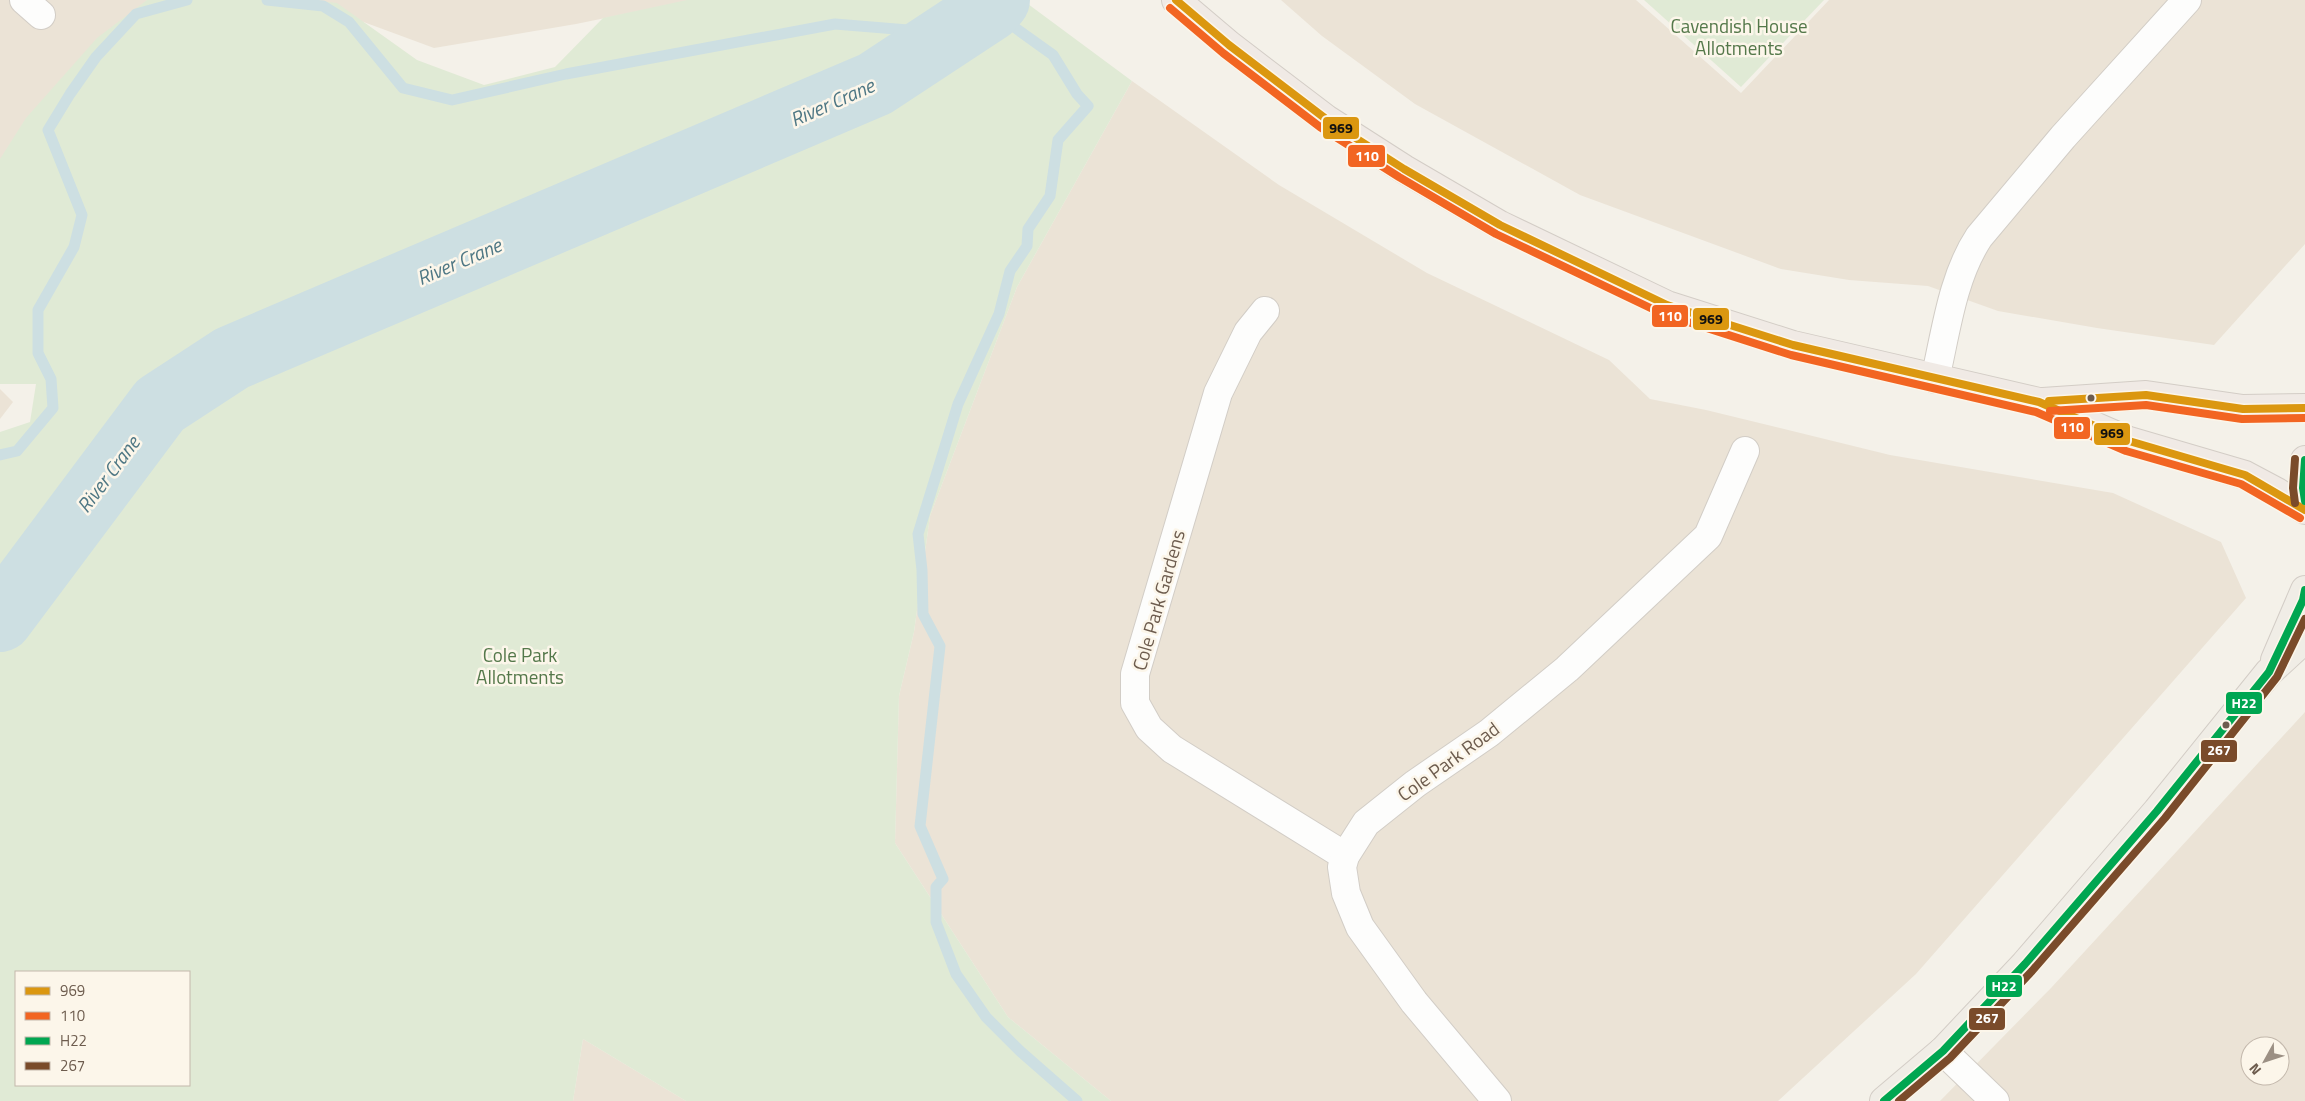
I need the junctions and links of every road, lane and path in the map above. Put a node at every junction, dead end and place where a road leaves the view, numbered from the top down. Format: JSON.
{"nodes":[{"id":1,"x":1176,"y":0,"type":"edge"},
{"id":2,"x":2187,"y":0,"type":"edge"},
{"id":3,"x":1265,"y":311,"type":"dead end"},
{"id":4,"x":1935,"y":379,"type":"junction"},
{"id":5,"x":2039,"y":402,"type":"junction"},
{"id":6,"x":2305,"y":408,"type":"edge"},
{"id":7,"x":1745,"y":451,"type":"dead end"},
{"id":8,"x":2305,"y":460,"type":"edge"},
{"id":9,"x":2305,"y":501,"type":"edge"},
{"id":10,"x":2305,"y":510,"type":"edge"},
{"id":11,"x":2305,"y":590,"type":"edge"},
{"id":12,"x":2305,"y":639,"type":"edge"},
{"id":13,"x":2269,"y":672,"type":"junction"},
{"id":14,"x":1345,"y":856,"type":"junction"},
{"id":15,"x":1943,"y":1051,"type":"junction"},
{"id":16,"x":1497,"y":1101,"type":"edge"},
{"id":17,"x":1884,"y":1101,"type":"edge"},
{"id":18,"x":1995,"y":1101,"type":"edge"}],
"edges":[{"from":1,"to":4,"type":"highway"},
{"from":2,"to":4,"type":"street"},
{"from":3,"to":14,"type":"street","name":"Cole Park Gardens"},
{"from":4,"to":5,"type":"highway"},
{"from":5,"to":6,"type":"highway"},
{"from":5,"to":10,"type":"highway"},
{"from":7,"to":14,"type":"street","name":"Cole Park Road"},
{"from":8,"to":9,"type":"highway"},
{"from":11,"to":13,"type":"main road"},
{"from":12,"to":13,"type":"main road"},
{"from":13,"to":15,"type":"main road"},
{"from":14,"to":16,"type":"street"},
{"from":15,"to":17,"type":"main road"},
{"from":15,"to":18,"type":"street"}]}
